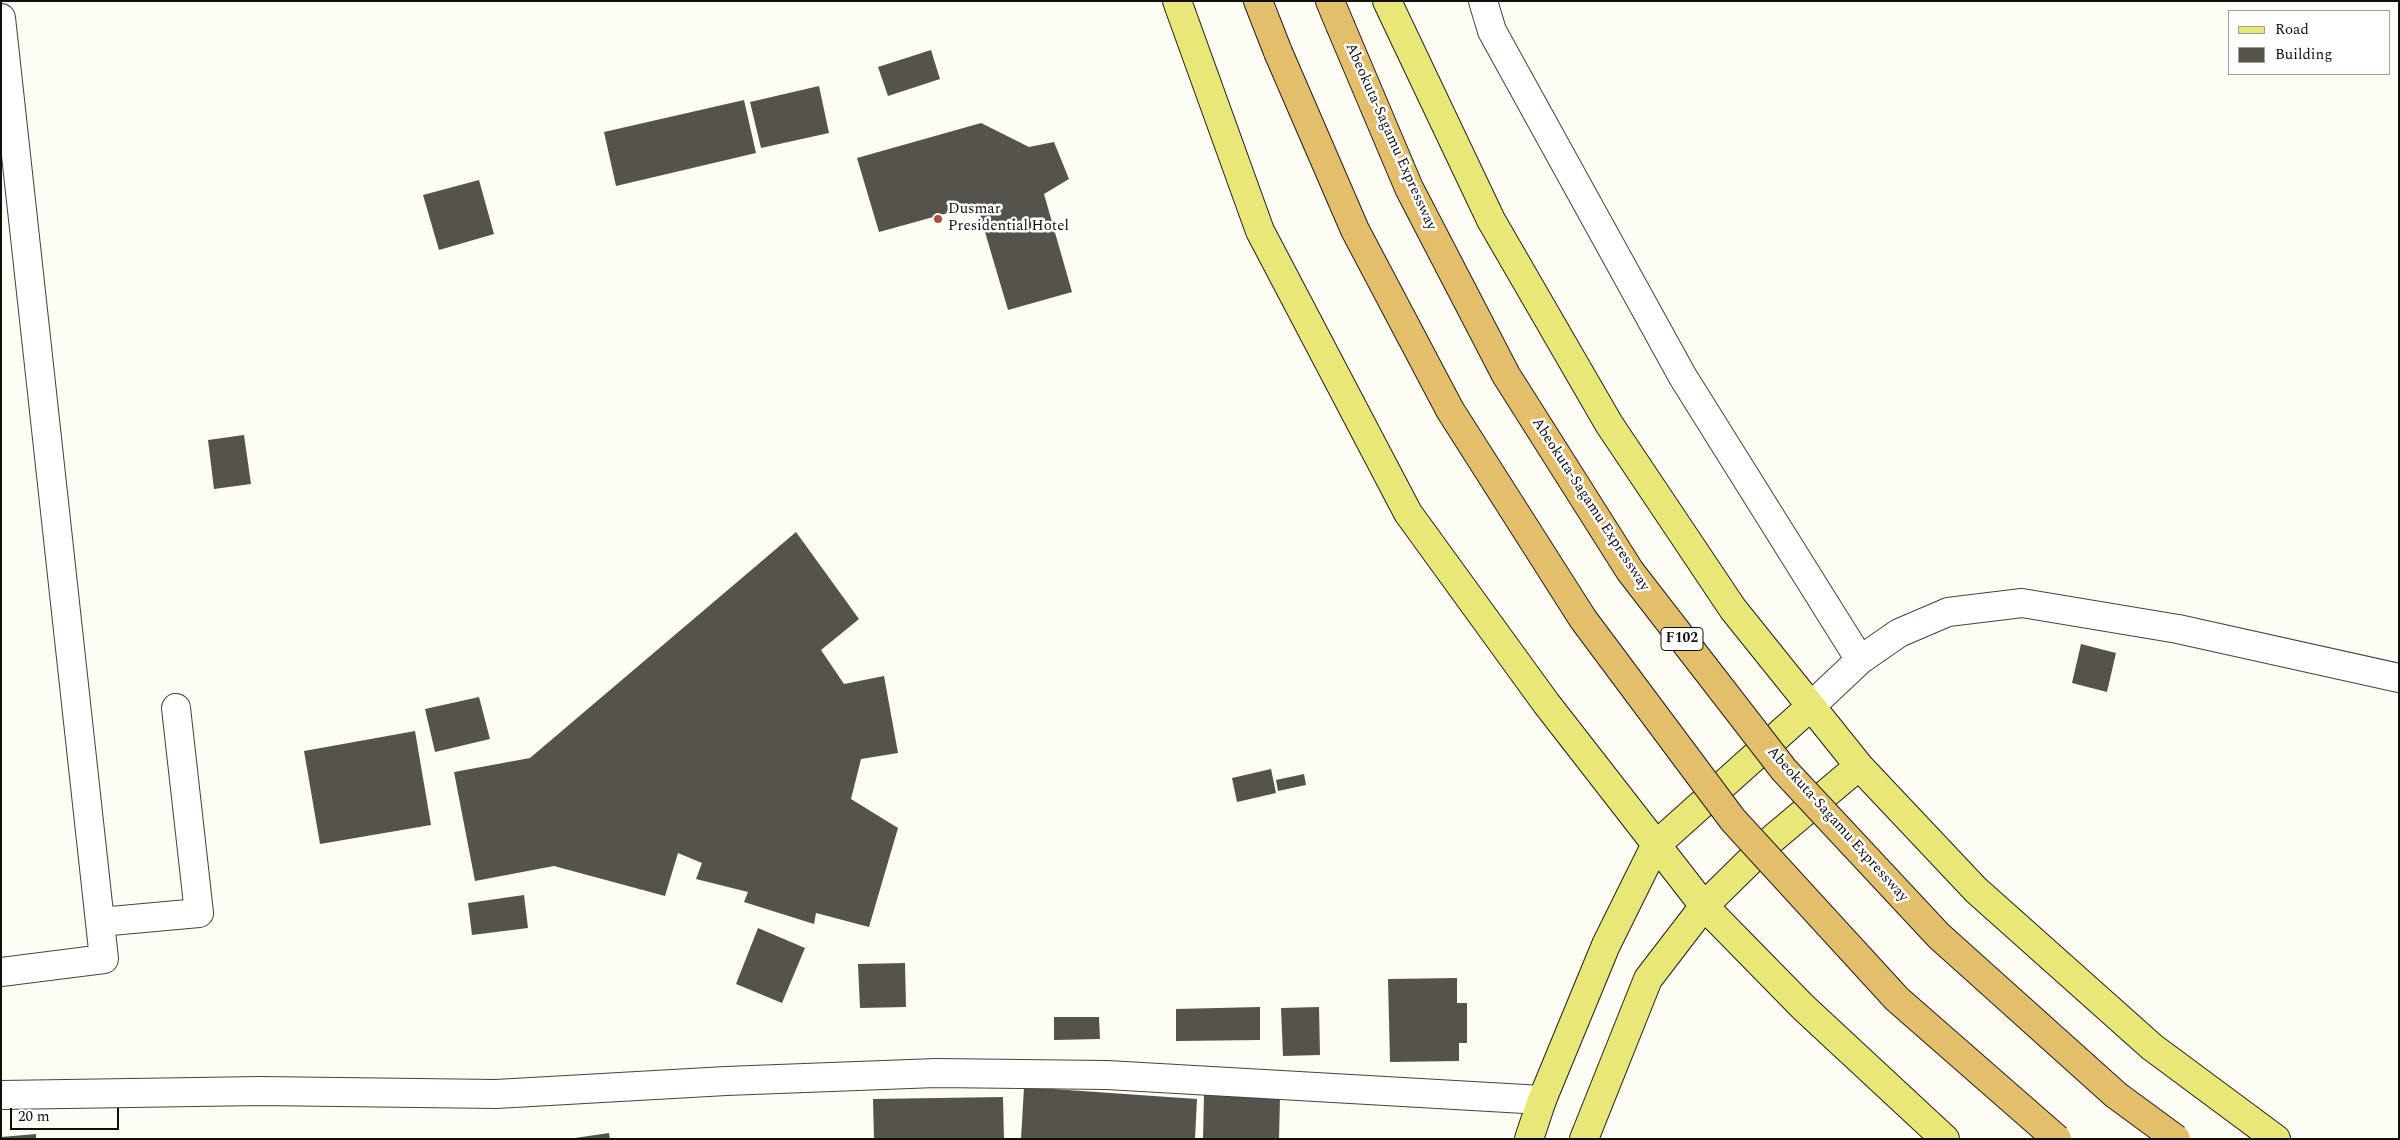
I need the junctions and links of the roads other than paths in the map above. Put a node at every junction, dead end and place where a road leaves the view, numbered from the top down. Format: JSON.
{"nodes":[{"id":1,"x":1176,"y":1,"type":"edge"},
{"id":2,"x":1258,"y":1,"type":"edge"},
{"id":3,"x":1386,"y":1,"type":"edge"},
{"id":4,"x":1483,"y":1,"type":"edge"},
{"id":5,"x":1335,"y":13,"type":"edge"},
{"id":6,"x":1,"y":18,"type":"edge"},
{"id":7,"x":1860,"y":660,"type":"junction"},
{"id":8,"x":2399,"y":678,"type":"edge"},
{"id":9,"x":1810,"y":707,"type":"junction"},
{"id":10,"x":176,"y":708,"type":"dead end"},
{"id":11,"x":1859,"y":766,"type":"junction"},
{"id":12,"x":1655,"y":846,"type":"junction"},
{"id":13,"x":1704,"y":906,"type":"junction"},
{"id":14,"x":100,"y":922,"type":"junction"},
{"id":15,"x":1,"y":972,"type":"edge"},
{"id":16,"x":1,"y":1095,"type":"edge"},
{"id":17,"x":1542,"y":1100,"type":"junction"},
{"id":18,"x":1529,"y":1139,"type":"edge"},
{"id":19,"x":1584,"y":1139,"type":"edge"},
{"id":20,"x":1945,"y":1139,"type":"edge"},
{"id":21,"x":2057,"y":1139,"type":"edge"},
{"id":22,"x":2176,"y":1139,"type":"edge"},
{"id":23,"x":2276,"y":1139,"type":"edge"}],
"edges":[{"from":1,"to":12,"type":"main road"},
{"from":2,"to":21,"type":"highway","bridge":true},
{"from":3,"to":9,"type":"main road"},
{"from":4,"to":7,"type":"street"},
{"from":5,"to":22,"type":"highway","name":"Abeokuta-Sagamu Expressway","number":"F102","bridge":true},
{"from":6,"to":14,"type":"street"},
{"from":7,"to":8,"type":"street"},
{"from":7,"to":9,"type":"street"},
{"from":9,"to":11,"type":"main road"},
{"from":9,"to":12,"type":"main road"},
{"from":10,"to":14,"type":"street"},
{"from":11,"to":13,"type":"main road"},
{"from":11,"to":23,"type":"main road"},
{"from":12,"to":13,"type":"main road"},
{"from":12,"to":17,"type":"main road"},
{"from":13,"to":19,"type":"main road"},
{"from":13,"to":20,"type":"main road"},
{"from":14,"to":15,"type":"street"},
{"from":16,"to":17,"type":"street"},
{"from":17,"to":18,"type":"main road"}]}
